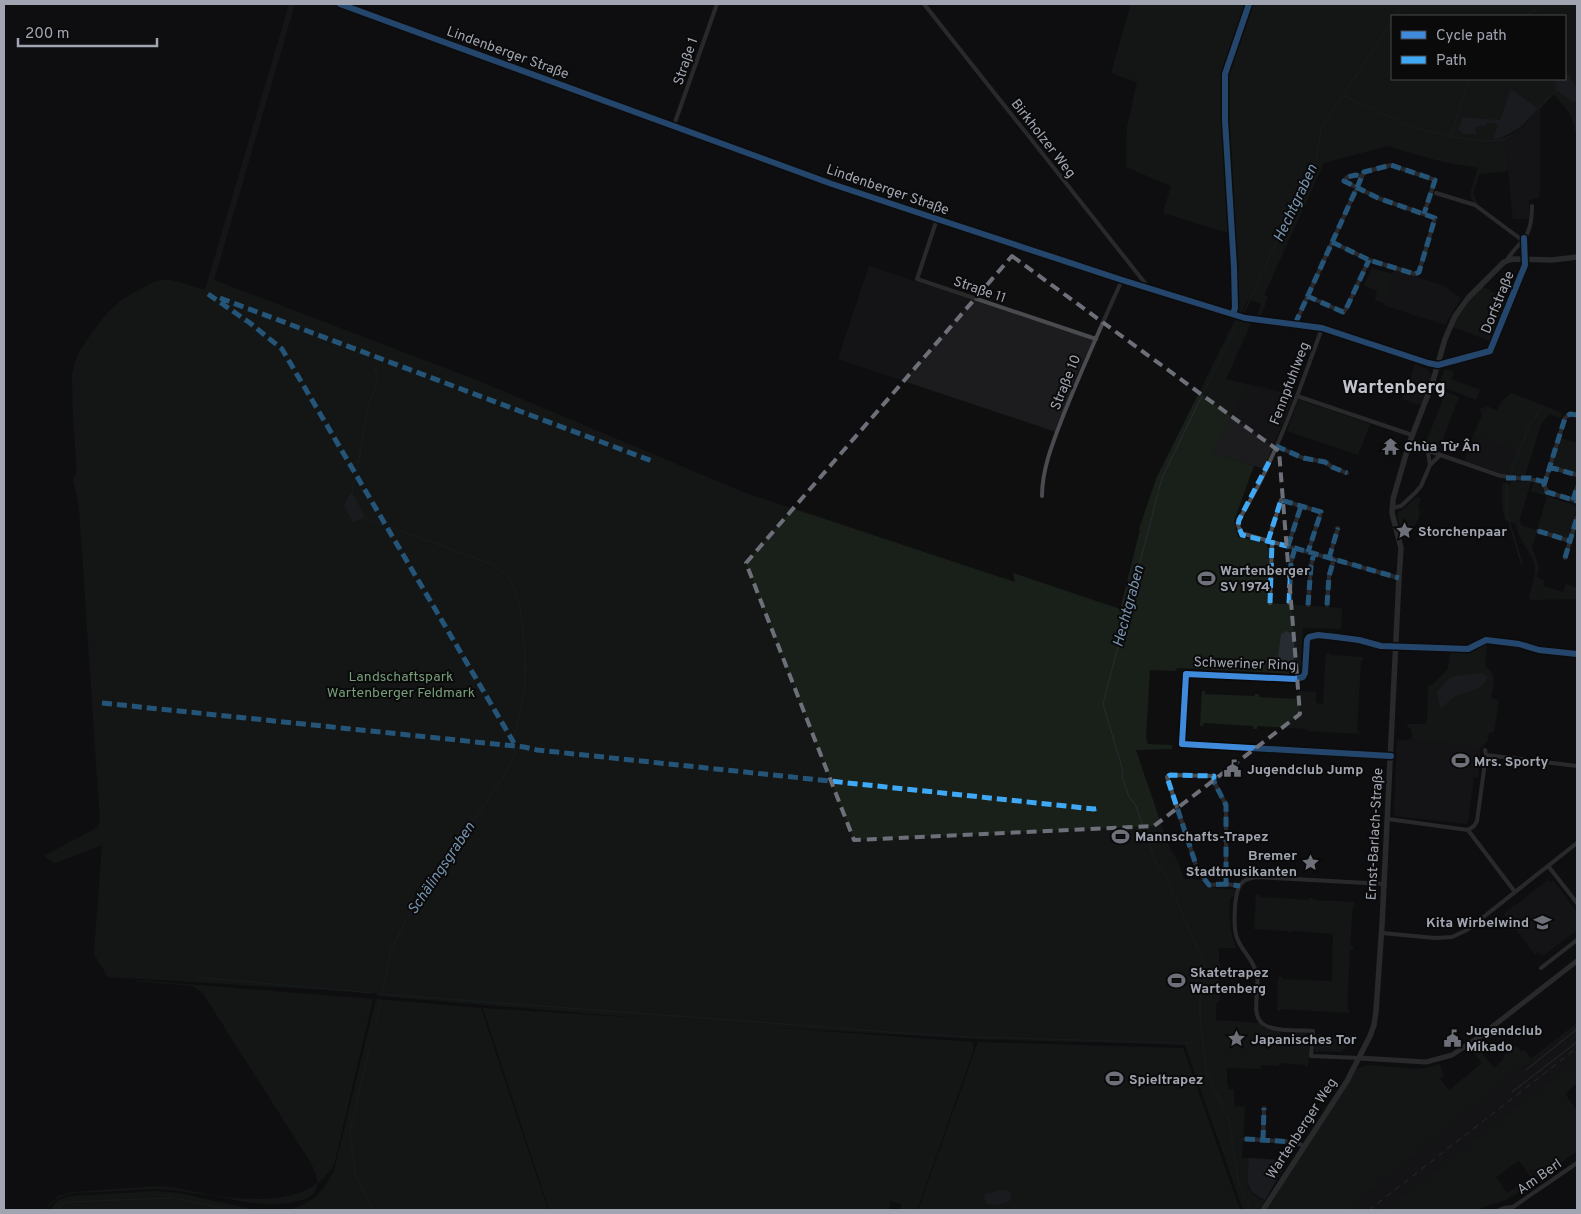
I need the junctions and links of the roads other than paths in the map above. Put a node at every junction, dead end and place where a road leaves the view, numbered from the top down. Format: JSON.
{"nodes":[{"id":1,"x":340,"y":4,"type":"edge"},
{"id":2,"x":717,"y":4,"type":"edge"},
{"id":3,"x":924,"y":4,"type":"edge"},
{"id":4,"x":674,"y":126,"type":"junction"},
{"id":5,"x":1362,"y":178,"type":"junction"},
{"id":6,"x":1356,"y":188,"type":"junction"},
{"id":7,"x":1436,"y":192,"type":"dead end"},
{"id":8,"x":1532,"y":206,"type":"dead end"},
{"id":9,"x":1424,"y":214,"type":"junction"},
{"id":10,"x":938,"y":219,"type":"junction"},
{"id":11,"x":1523,"y":239,"type":"junction"},
{"id":12,"x":1332,"y":242,"type":"junction"},
{"id":13,"x":1577,"y":257,"type":"edge"},
{"id":14,"x":1369,"y":260,"type":"junction"},
{"id":15,"x":1507,"y":260,"type":"junction"},
{"id":16,"x":1525,"y":262,"type":"junction"},
{"id":17,"x":1134,"y":271,"type":"junction"},
{"id":18,"x":1122,"y":280,"type":"junction"},
{"id":19,"x":1129,"y":282,"type":"junction"},
{"id":20,"x":1144,"y":286,"type":"junction"},
{"id":21,"x":1307,"y":296,"type":"junction"},
{"id":22,"x":1295,"y":324,"type":"junction"},
{"id":23,"x":1322,"y":328,"type":"junction"},
{"id":24,"x":1096,"y":340,"type":"junction"},
{"id":25,"x":1438,"y":365,"type":"junction"},
{"id":26,"x":1297,"y":396,"type":"junction"},
{"id":27,"x":1577,"y":415,"type":"edge"},
{"id":28,"x":1412,"y":435,"type":"junction"},
{"id":29,"x":1409,"y":444,"type":"junction"},
{"id":30,"x":1276,"y":446,"type":"junction"},
{"id":31,"x":1428,"y":452,"type":"junction"},
{"id":32,"x":1439,"y":456,"type":"junction"},
{"id":33,"x":1430,"y":465,"type":"junction"},
{"id":34,"x":1549,"y":467,"type":"junction"},
{"id":35,"x":1347,"y":473,"type":"dead end"},
{"id":36,"x":1577,"y":475,"type":"edge"},
{"id":37,"x":1544,"y":482,"type":"junction"},
{"id":38,"x":1577,"y":487,"type":"edge"},
{"id":39,"x":1042,"y":496,"type":"dead end"},
{"id":40,"x":1575,"y":501,"type":"edge"},
{"id":41,"x":1301,"y":506,"type":"junction"},
{"id":42,"x":1392,"y":508,"type":"junction"},
{"id":43,"x":1577,"y":517,"type":"edge"},
{"id":44,"x":1338,"y":528,"type":"dead end"},
{"id":45,"x":1538,"y":531,"type":"dead end"},
{"id":46,"x":1270,"y":541,"type":"junction"},
{"id":47,"x":1570,"y":541,"type":"junction"},
{"id":48,"x":1288,"y":546,"type":"junction"},
{"id":49,"x":1295,"y":548,"type":"junction"},
{"id":50,"x":1308,"y":552,"type":"junction"},
{"id":51,"x":1314,"y":554,"type":"junction"},
{"id":52,"x":1329,"y":558,"type":"junction"},
{"id":53,"x":1565,"y":558,"type":"dead end"},
{"id":54,"x":1334,"y":559,"type":"junction"},
{"id":55,"x":1399,"y":578,"type":"junction"},
{"id":56,"x":1270,"y":603,"type":"dead end"},
{"id":57,"x":1289,"y":603,"type":"dead end"},
{"id":58,"x":1308,"y":605,"type":"dead end"},
{"id":59,"x":1327,"y":605,"type":"dead end"},
{"id":60,"x":1396,"y":646,"type":"junction"},
{"id":61,"x":1577,"y":654,"type":"edge"},
{"id":62,"x":1390,"y":756,"type":"junction"},
{"id":63,"x":1577,"y":766,"type":"edge"},
{"id":64,"x":1388,"y":819,"type":"junction"},
{"id":65,"x":1468,"y":830,"type":"junction"},
{"id":66,"x":1577,"y":843,"type":"edge"},
{"id":67,"x":1549,"y":867,"type":"junction"},
{"id":68,"x":1226,"y":884,"type":"junction"},
{"id":69,"x":1384,"y":884,"type":"junction"},
{"id":70,"x":1240,"y":886,"type":"junction"},
{"id":71,"x":1515,"y":892,"type":"junction"},
{"id":72,"x":1577,"y":903,"type":"edge"},
{"id":73,"x":1382,"y":933,"type":"junction"},
{"id":74,"x":1577,"y":940,"type":"edge"},
{"id":75,"x":1577,"y":961,"type":"edge"},
{"id":76,"x":1541,"y":968,"type":"dead end"},
{"id":77,"x":1359,"y":1058,"type":"junction"},
{"id":78,"x":1264,"y":1108,"type":"dead end"},
{"id":79,"x":1245,"y":1139,"type":"dead end"},
{"id":80,"x":1263,"y":1140,"type":"junction"},
{"id":81,"x":1304,"y":1146,"type":"junction"},
{"id":82,"x":1577,"y":1163,"type":"edge"},
{"id":83,"x":1514,"y":1209,"type":"edge"},
{"id":84,"x":1264,"y":1210,"type":"edge"},
{"id":85,"x":1499,"y":1210,"type":"edge"}],
"edges":[{"from":1,"to":4,"type":"street","name":"Lindenberger Straße"},
{"from":2,"to":4,"type":"street","name":"Straße 1"},
{"from":3,"to":17,"type":"street","name":"Birkholzer Weg"},
{"from":4,"to":10,"type":"street","name":"Lindenberger Straße"},
{"from":5,"to":6,"type":"street"},
{"from":5,"to":6,"type":"street"},
{"from":5,"to":9,"type":"street"},
{"from":6,"to":9,"type":"street"},
{"from":6,"to":12,"type":"street"},
{"from":7,"to":11,"type":"street"},
{"from":8,"to":11,"type":"street","name":"Dorfstraße"},
{"from":9,"to":14,"type":"street"},
{"from":10,"to":18,"type":"street","name":"Lindenberger Straße"},
{"from":10,"to":24,"type":"street","name":"Straße 11"},
{"from":11,"to":15,"type":"street","name":"Dorfstraße"},
{"from":11,"to":16,"type":"street","name":"Dorfstraße"},
{"from":12,"to":14,"type":"street"},
{"from":12,"to":21,"type":"street"},
{"from":13,"to":16,"type":"main road","name":"Dorfstraße"},
{"from":14,"to":21,"type":"street"},
{"from":15,"to":16,"type":"main road","name":"Dorfstraße"},
{"from":15,"to":25,"type":"main road","name":"Dorfstraße"},
{"from":16,"to":25,"type":"street","name":"Dorfstraße"},
{"from":17,"to":19,"type":"street"},
{"from":17,"to":20,"type":"street","name":"Birkholzer Weg"},
{"from":18,"to":19,"type":"street","name":"Lindenberger Straße"},
{"from":18,"to":24,"type":"street","name":"Straße 10"},
{"from":19,"to":20,"type":"street","name":"Lindenberger Straße"},
{"from":20,"to":22,"type":"street","name":"Lindenberger Straße"},
{"from":21,"to":22,"type":"street"},
{"from":22,"to":23,"type":"street","name":"Lindenberger Straße"},
{"from":23,"to":25,"type":"street","name":"Lindenberger Straße"},
{"from":23,"to":26,"type":"street","name":"Fennpfuhlweg"},
{"from":24,"to":39,"type":"street","name":"Straße 10"},
{"from":25,"to":28,"type":"main road","name":"Dorfstraße"},
{"from":26,"to":28,"type":"street"},
{"from":26,"to":30,"type":"street","name":"Fennpfuhlweg"},
{"from":27,"to":34,"type":"street"},
{"from":28,"to":29,"type":"main road","name":"Dorfstraße"},
{"from":29,"to":31,"type":"street"},
{"from":29,"to":42,"type":"main road","name":"Dorfstraße"},
{"from":30,"to":35,"type":"street","name":"Fennpfuhlweg"},
{"from":30,"to":46,"type":"street","name":"Fennpfuhlweg"},
{"from":31,"to":32,"type":"street"},
{"from":31,"to":33,"type":"street"},
{"from":32,"to":33,"type":"street"},
{"from":32,"to":37,"type":"street"},
{"from":33,"to":42,"type":"street"},
{"from":34,"to":36,"type":"street"},
{"from":34,"to":37,"type":"street"},
{"from":37,"to":40,"type":"street"},
{"from":38,"to":40,"type":"street"},
{"from":41,"to":46,"type":"street"},
{"from":41,"to":48,"type":"street"},
{"from":41,"to":50,"type":"street"},
{"from":42,"to":55,"type":"main road","name":"Dorfstraße"},
{"from":43,"to":47,"type":"street"},
{"from":44,"to":52,"type":"street"},
{"from":45,"to":47,"type":"street"},
{"from":46,"to":48,"type":"street","name":"Fennpfuhlweg"},
{"from":46,"to":56,"type":"street"},
{"from":47,"to":53,"type":"street"},
{"from":48,"to":49,"type":"street","name":"Fennpfuhlweg"},
{"from":49,"to":50,"type":"street","name":"Fennpfuhlweg"},
{"from":49,"to":57,"type":"street"},
{"from":50,"to":51,"type":"street","name":"Fennpfuhlweg"},
{"from":51,"to":52,"type":"street","name":"Fennpfuhlweg"},
{"from":51,"to":58,"type":"street"},
{"from":52,"to":54,"type":"street","name":"Fennpfuhlweg"},
{"from":54,"to":55,"type":"street","name":"Fennpfuhlweg"},
{"from":54,"to":59,"type":"street"},
{"from":55,"to":60,"type":"main road","name":"Ernst-Barlach-Straße"},
{"from":60,"to":61,"type":"street"},
{"from":60,"to":62,"type":"main road","name":"Ernst-Barlach-Straße"},
{"from":60,"to":62,"type":"street","name":"Schweriner Ring"},
{"from":62,"to":64,"type":"main road","name":"Ernst-Barlach-Straße"},
{"from":63,"to":65,"type":"street"},
{"from":64,"to":65,"type":"street"},
{"from":64,"to":69,"type":"main road","name":"Ernst-Barlach-Straße"},
{"from":65,"to":71,"type":"street"},
{"from":66,"to":67,"type":"street"},
{"from":67,"to":71,"type":"street"},
{"from":67,"to":72,"type":"street"},
{"from":68,"to":68,"type":"street"},
{"from":68,"to":70,"type":"street"},
{"from":69,"to":70,"type":"street"},
{"from":69,"to":73,"type":"main road","name":"Ernst-Barlach-Straße"},
{"from":70,"to":77,"type":"street"},
{"from":71,"to":73,"type":"street"},
{"from":73,"to":77,"type":"main road","name":"Ernst-Barlach-Straße"},
{"from":74,"to":76,"type":"street"},
{"from":75,"to":77,"type":"street"},
{"from":77,"to":81,"type":"main road","name":"Wartenberger Weg"},
{"from":78,"to":80,"type":"street"},
{"from":79,"to":80,"type":"street"},
{"from":80,"to":81,"type":"street"},
{"from":81,"to":84,"type":"main road","name":"Wartenberger Weg"},
{"from":82,"to":83,"type":"street","name":"Am Berl"},
{"from":83,"to":85,"type":"street","name":"Am Berl"}]}
